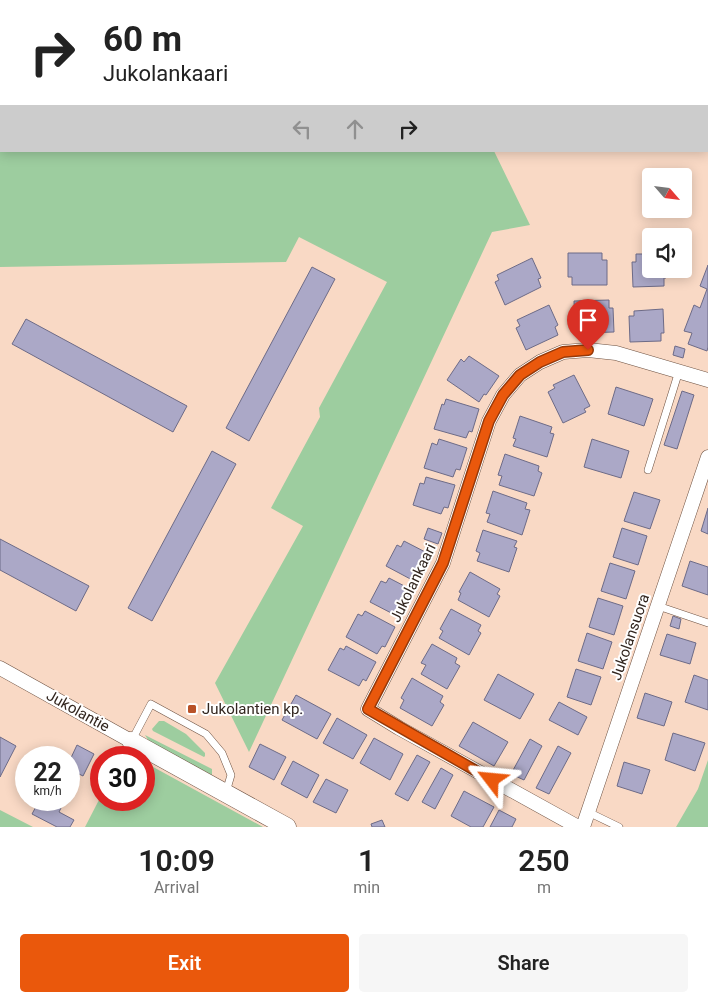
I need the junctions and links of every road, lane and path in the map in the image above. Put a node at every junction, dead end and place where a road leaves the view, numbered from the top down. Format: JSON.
{"nodes":[{"id":1,"x":679,"y":371,"type":"junction"},
{"id":2,"x":708,"y":380,"type":"edge"},
{"id":3,"x":708,"y":457,"type":"edge"},
{"id":4,"x":648,"y":470,"type":"dead end"},
{"id":5,"x":658,"y":606,"type":"junction"},
{"id":6,"x":708,"y":623,"type":"edge"},
{"id":7,"x":0,"y":668,"type":"edge"},
{"id":8,"x":131,"y":741,"type":"junction"},
{"id":9,"x":226,"y":792,"type":"junction"},
{"id":10,"x":588,"y":812,"type":"junction"},
{"id":11,"x":287,"y":827,"type":"edge"},
{"id":12,"x":578,"y":827,"type":"edge"},
{"id":13,"x":583,"y":827,"type":"edge"},
{"id":14,"x":619,"y":827,"type":"edge"}],
"edges":[{"from":1,"to":2,"type":"street","name":"Jukolankaari"},
{"from":1,"to":4,"type":"lane"},
{"from":1,"to":12,"type":"street","name":"Jukolankaari"},
{"from":3,"to":5,"type":"street","name":"Jukolansuora"},
{"from":5,"to":6,"type":"lane"},
{"from":5,"to":10,"type":"street","name":"Jukolansuora"},
{"from":7,"to":8,"type":"street","name":"Jukolantie"},
{"from":8,"to":9,"type":"street","name":"Jukolantie"},
{"from":8,"to":9,"type":"lane"},
{"from":9,"to":11,"type":"street","name":"Jukolantie"},
{"from":10,"to":13,"type":"street","name":"Jukolansuora"},
{"from":10,"to":14,"type":"lane"}]}
